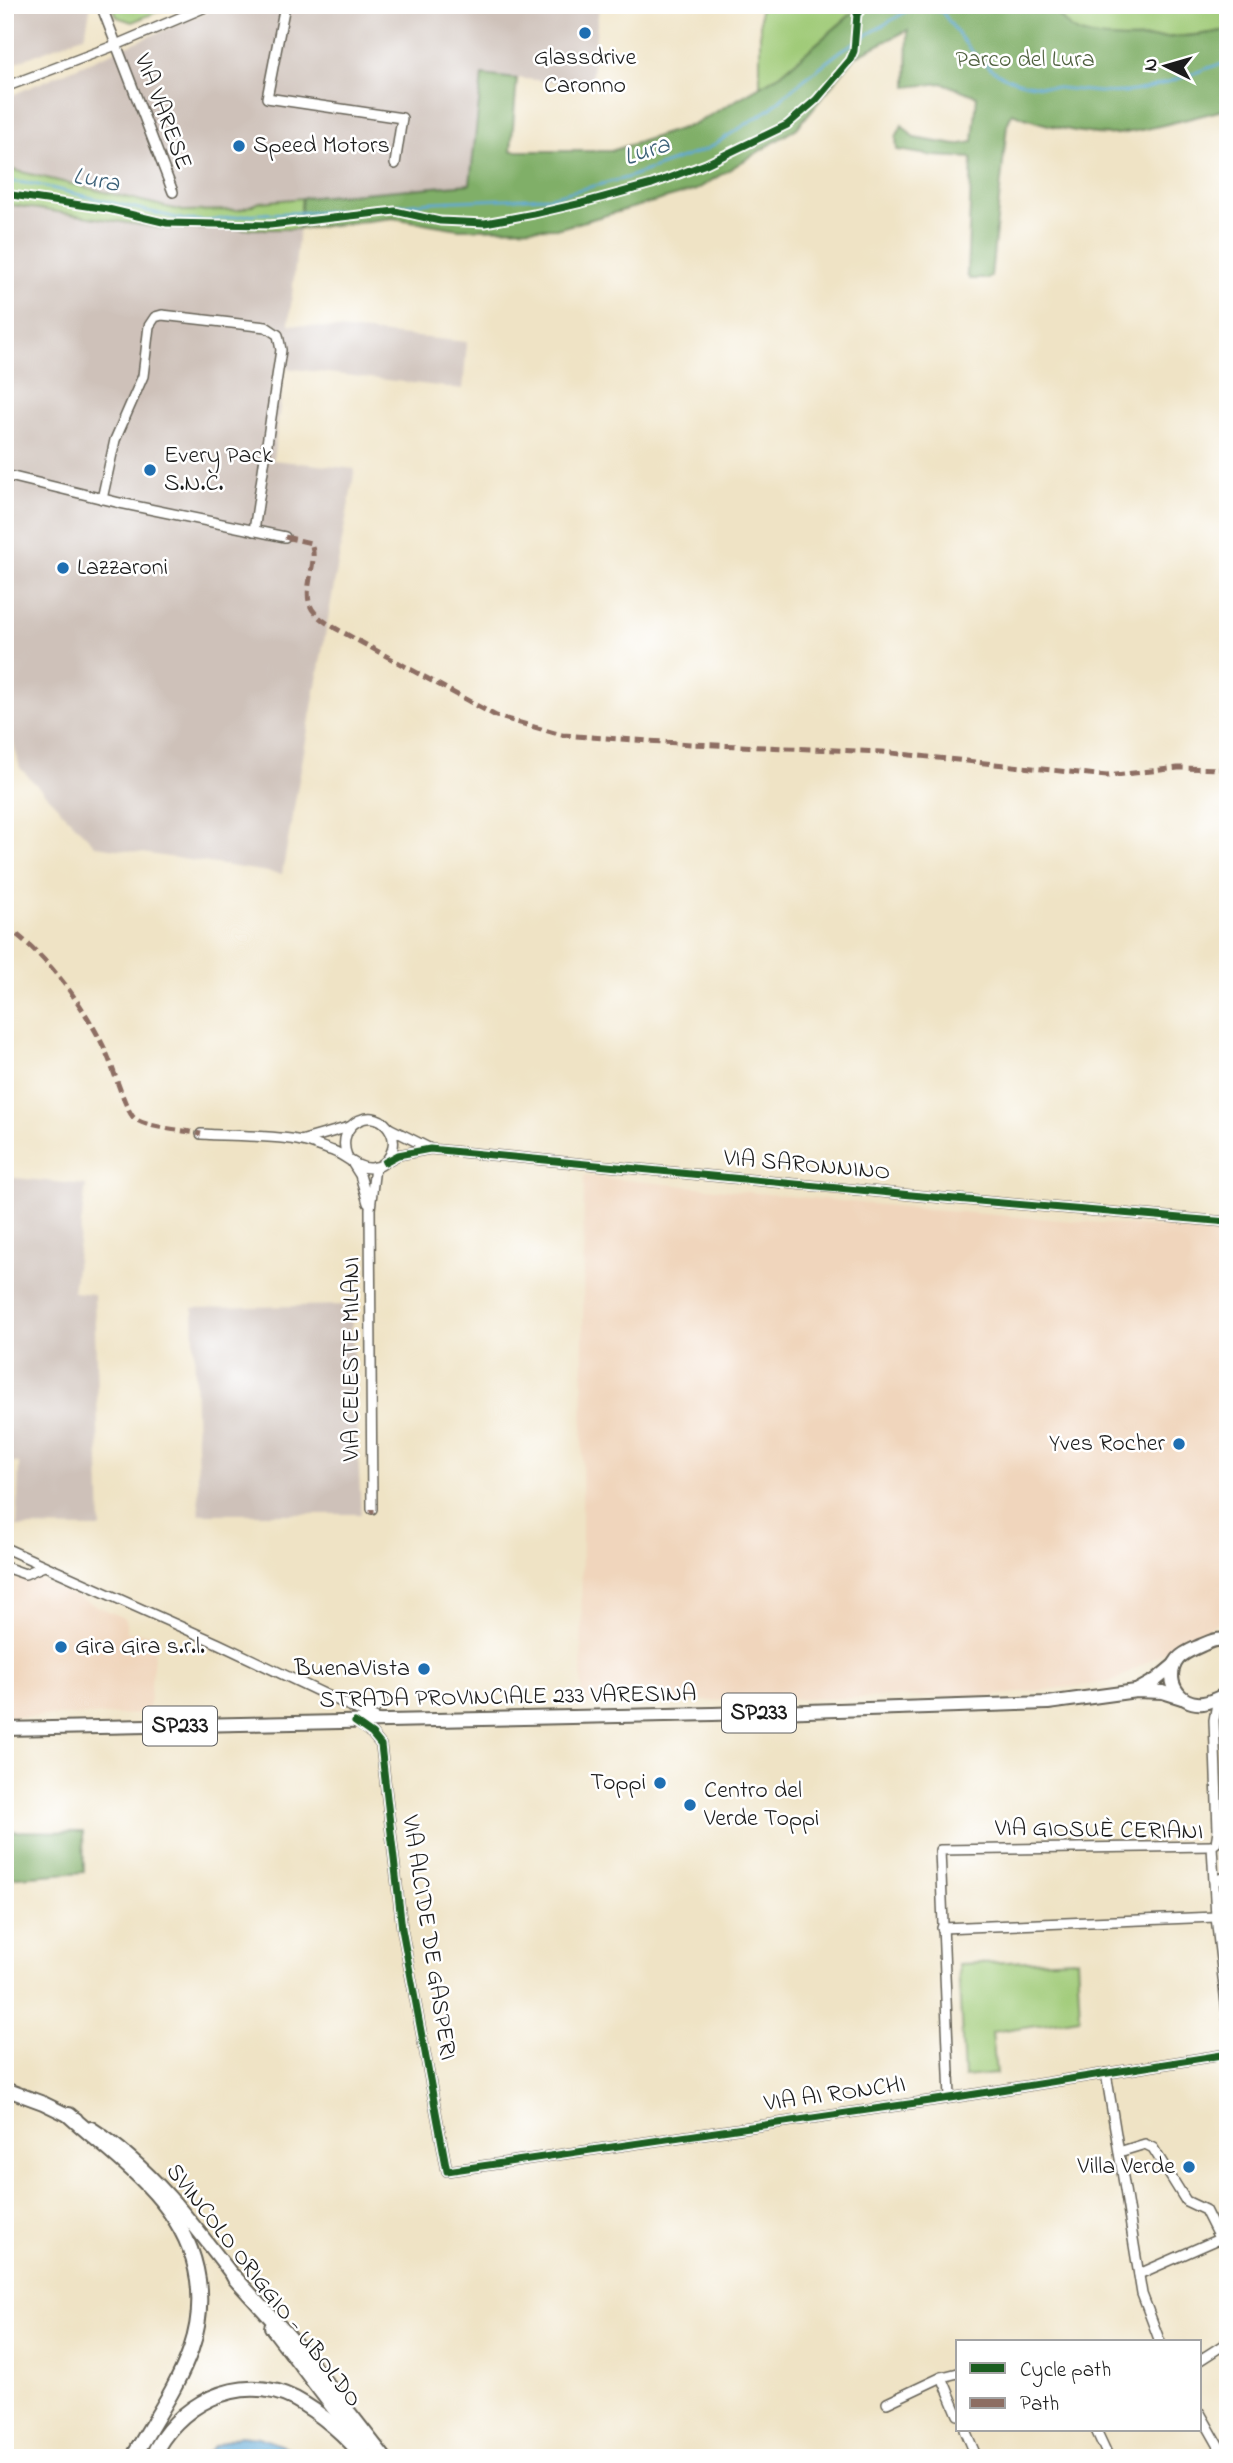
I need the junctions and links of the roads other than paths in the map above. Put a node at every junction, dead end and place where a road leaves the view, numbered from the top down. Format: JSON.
{"nodes":[{"id":1,"x":101,"y":5,"type":"edge"},
{"id":2,"x":210,"y":5,"type":"edge"},
{"id":3,"x":285,"y":5,"type":"edge"},
{"id":4,"x":116,"y":45,"type":"junction"},
{"id":5,"x":5,"y":87,"type":"edge"},
{"id":6,"x":395,"y":164,"type":"dead end"},
{"id":7,"x":173,"y":192,"type":"dead end"},
{"id":8,"x":5,"y":475,"type":"edge"},
{"id":9,"x":102,"y":499,"type":"junction"},
{"id":10,"x":254,"y":531,"type":"junction"},
{"id":11,"x":285,"y":537,"type":"dead end"},
{"id":12,"x":349,"y":1127,"type":"junction"},
{"id":13,"x":389,"y":1128,"type":"junction"},
{"id":14,"x":201,"y":1134,"type":"dead end"},
{"id":15,"x":302,"y":1141,"type":"junction"},
{"id":16,"x":430,"y":1149,"type":"junction"},
{"id":17,"x":350,"y":1159,"type":"junction"},
{"id":18,"x":385,"y":1162,"type":"junction"},
{"id":19,"x":375,"y":1167,"type":"junction"},
{"id":20,"x":370,"y":1209,"type":"junction"},
{"id":21,"x":1228,"y":1222,"type":"edge"},
{"id":22,"x":372,"y":1509,"type":"dead end"},
{"id":23,"x":5,"y":1548,"type":"edge"},
{"id":24,"x":44,"y":1566,"type":"junction"},
{"id":25,"x":5,"y":1567,"type":"edge"},
{"id":26,"x":1224,"y":1638,"type":"edge"},
{"id":27,"x":1175,"y":1665,"type":"junction"},
{"id":28,"x":1136,"y":1691,"type":"junction"},
{"id":29,"x":1223,"y":1695,"type":"edge"},
{"id":30,"x":382,"y":1698,"type":"dead end"},
{"id":31,"x":1182,"y":1698,"type":"junction"},
{"id":32,"x":351,"y":1707,"type":"junction"},
{"id":33,"x":381,"y":1721,"type":"junction"},
{"id":34,"x":355,"y":1722,"type":"junction"},
{"id":35,"x":5,"y":1730,"type":"edge"},
{"id":36,"x":1213,"y":1846,"type":"junction"},
{"id":37,"x":1228,"y":1877,"type":"edge"},
{"id":38,"x":1214,"y":1881,"type":"junction"},
{"id":39,"x":1216,"y":1917,"type":"junction"},
{"id":40,"x":942,"y":1928,"type":"junction"},
{"id":41,"x":1228,"y":2021,"type":"edge"},
{"id":42,"x":1228,"y":2054,"type":"edge"},
{"id":43,"x":1107,"y":2073,"type":"junction"},
{"id":44,"x":5,"y":2089,"type":"edge"},
{"id":45,"x":950,"y":2098,"type":"junction"},
{"id":46,"x":69,"y":2115,"type":"junction"},
{"id":47,"x":1119,"y":2152,"type":"junction"},
{"id":48,"x":447,"y":2171,"type":"joint"},
{"id":49,"x":1224,"y":2237,"type":"edge"},
{"id":50,"x":1139,"y":2274,"type":"junction"},
{"id":51,"x":234,"y":2277,"type":"junction"},
{"id":52,"x":1159,"y":2340,"type":"edge"},
{"id":53,"x":1228,"y":2342,"type":"edge"},
{"id":54,"x":1202,"y":2359,"type":"edge"},
{"id":55,"x":956,"y":2374,"type":"edge"},
{"id":56,"x":942,"y":2377,"type":"junction"},
{"id":57,"x":887,"y":2403,"type":"dead end"},
{"id":58,"x":956,"y":2410,"type":"edge"},
{"id":59,"x":1202,"y":2416,"type":"edge"},
{"id":60,"x":966,"y":2432,"type":"edge"},
{"id":61,"x":1098,"y":2432,"type":"edge"},
{"id":62,"x":1225,"y":2448,"type":"edge"},
{"id":63,"x":133,"y":2458,"type":"edge"},
{"id":64,"x":152,"y":2458,"type":"edge"},
{"id":65,"x":364,"y":2458,"type":"edge"},
{"id":66,"x":371,"y":2458,"type":"edge"},
{"id":67,"x":384,"y":2458,"type":"edge"},
{"id":68,"x":976,"y":2458,"type":"edge"},
{"id":69,"x":1109,"y":2458,"type":"edge"},
{"id":70,"x":1210,"y":2458,"type":"edge"}],
"edges":[{"from":1,"to":4,"type":"street","name":"VIA VARESE"},
{"from":2,"to":4,"type":"street"},
{"from":3,"to":6,"type":"street"},
{"from":4,"to":5,"type":"street"},
{"from":4,"to":7,"type":"street","name":"VIA VARESE"},
{"from":8,"to":9,"type":"street"},
{"from":9,"to":10,"type":"street"},
{"from":9,"to":10,"type":"street"},
{"from":10,"to":11,"type":"street"},
{"from":12,"to":13,"type":"street","name":"VIA SARONNINO"},
{"from":12,"to":15,"type":"street","name":"VIA SARONNINO"},
{"from":12,"to":17,"type":"street"},
{"from":13,"to":16,"type":"street","name":"VIA SARONNINO"},
{"from":13,"to":18,"type":"street"},
{"from":14,"to":15,"type":"street","name":"VIA SARONNINO"},
{"from":15,"to":17,"type":"street","name":"VIA SARONNINO"},
{"from":16,"to":18,"type":"street","name":"VIA SARONNINO"},
{"from":16,"to":21,"type":"street","name":"VIA SARONNINO"},
{"from":17,"to":19,"type":"street","name":"VIA SARONNINO"},
{"from":17,"to":20,"type":"street"},
{"from":18,"to":19,"type":"street","name":"VIA SARONNINO"},
{"from":19,"to":20,"type":"street"},
{"from":20,"to":22,"type":"street","name":"VIA CELESTE MILANI"},
{"from":23,"to":24,"type":"street"},
{"from":24,"to":25,"type":"street"},
{"from":24,"to":32,"type":"street"},
{"from":26,"to":27,"type":"main road","number":"SP233"},
{"from":27,"to":28,"type":"main road","number":"SP233"},
{"from":27,"to":31,"type":"main road"},
{"from":28,"to":31,"type":"main road","number":"SP233"},
{"from":28,"to":33,"type":"main road","name":"STRADA PROVINCIALE 233 VARESINA","number":"SP233"},
{"from":29,"to":31,"type":"main road","number":"SP233"},
{"from":29,"to":36,"type":"street"},
{"from":30,"to":32,"type":"street"},
{"from":32,"to":33,"type":"street"},
{"from":33,"to":34,"type":"main road","name":"STRADA PROVINCIALE 233 VARESINA","number":"SP233"},
{"from":34,"to":35,"type":"main road","name":"STRADA PROVINCIALE 233 VARESINA","number":"SP233"},
{"from":34,"to":48,"type":"street","name":"VIA ALCIDE DE GASPERI"},
{"from":36,"to":38,"type":"street","name":"VIA GIOSUÈ CERIANI"},
{"from":36,"to":40,"type":"street","name":"VIA GIOSUÈ CERIANI"},
{"from":37,"to":38,"type":"street"},
{"from":38,"to":39,"type":"street","name":"VIA GIOSUÈ CERIANI"},
{"from":39,"to":40,"type":"street"},
{"from":39,"to":41,"type":"street","name":"VIA GIOSUÈ CERIANI"},
{"from":40,"to":45,"type":"street"},
{"from":42,"to":43,"type":"street","name":"VIA AI RONCHI"},
{"from":43,"to":45,"type":"street","name":"VIA AI RONCHI"},
{"from":43,"to":47,"type":"street"},
{"from":44,"to":46,"type":"main road","name":"SVINCOLO ORIGGIO - UBOLDO"},
{"from":45,"to":48,"type":"street","name":"VIA AI RONCHI"},
{"from":46,"to":51,"type":"main road","name":"SVINCOLO ORIGGIO - UBOLDO"},
{"from":46,"to":63,"type":"highway"},
{"from":47,"to":49,"type":"street"},
{"from":47,"to":50,"type":"street"},
{"from":49,"to":50,"type":"street"},
{"from":50,"to":52,"type":"street"},
{"from":51,"to":66,"type":"main road","name":"SVINCOLO ORIGGIO - UBOLDO"},
{"from":51,"to":67,"type":"highway"},
{"from":53,"to":54,"type":"street"},
{"from":55,"to":56,"type":"street"},
{"from":56,"to":57,"type":"street"},
{"from":56,"to":58,"type":"street"},
{"from":59,"to":62,"type":"street"},
{"from":60,"to":68,"type":"street"},
{"from":61,"to":69,"type":"street"},
{"from":62,"to":70,"type":"street"},
{"from":64,"to":65,"type":"highway"}]}
